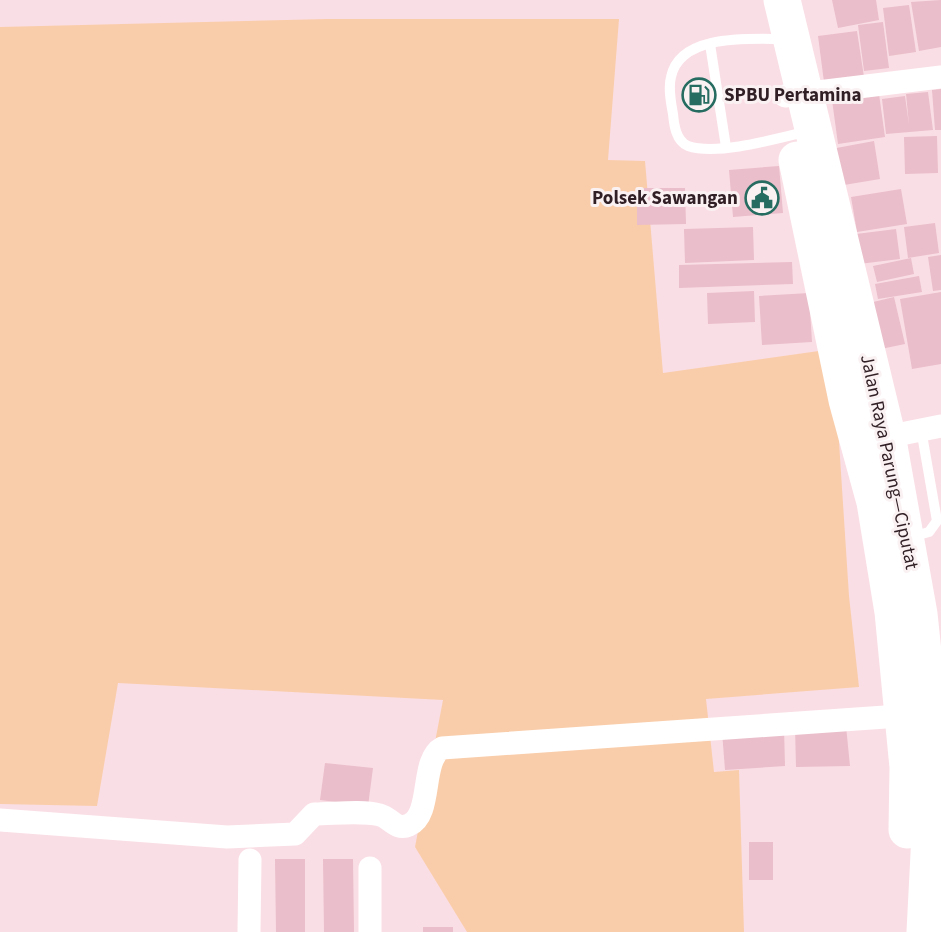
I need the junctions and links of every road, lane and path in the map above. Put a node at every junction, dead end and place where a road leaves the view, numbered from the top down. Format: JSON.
{"nodes":[{"id":1,"x":757,"y":0,"type":"edge"},
{"id":2,"x":782,"y":0,"type":"edge"},
{"id":3,"x":779,"y":39,"type":"junction"},
{"id":4,"x":710,"y":44,"type":"junction"},
{"id":5,"x":941,"y":77,"type":"edge"},
{"id":6,"x":795,"y":94,"type":"junction"},
{"id":7,"x":803,"y":132,"type":"junction"},
{"id":8,"x":726,"y":147,"type":"junction"},
{"id":9,"x":902,"y":433,"type":"edge"},
{"id":10,"x":925,"y":715,"type":"edge"},
{"id":11,"x":0,"y":820,"type":"edge"},
{"id":12,"x":926,"y":841,"type":"edge"},
{"id":13,"x":250,"y":860,"type":"dead end"},
{"id":14,"x":370,"y":868,"type":"dead end"},
{"id":15,"x":249,"y":932,"type":"edge"},
{"id":16,"x":370,"y":932,"type":"edge"},
{"id":17,"x":901,"y":932,"type":"edge"},
{"id":18,"x":925,"y":932,"type":"edge"}],
"edges":[{"from":1,"to":3,"type":"highway","name":"Jalan Raya Parung—Ciputat"},
{"from":2,"to":3,"type":"highway","name":"Jalan Raya Parung—Ciputat"},
{"from":3,"to":4,"type":"lane"},
{"from":3,"to":6,"type":"highway","name":"Jalan Raya Parung—Ciputat"},
{"from":4,"to":8,"type":"lane"},
{"from":4,"to":8,"type":"lane"},
{"from":5,"to":6,"type":"street"},
{"from":6,"to":7,"type":"highway","name":"Jalan Raya Parung—Ciputat"},
{"from":7,"to":8,"type":"lane"},
{"from":7,"to":9,"type":"highway","name":"Jalan Raya Parung—Ciputat"},
{"from":9,"to":10,"type":"highway","name":"Jalan Raya Parung—Ciputat"},
{"from":9,"to":10,"type":"highway","name":"Jalan Raya Parung—Ciputat"},
{"from":10,"to":11,"type":"street"},
{"from":10,"to":12,"type":"highway","name":"Jalan Raya Parung—Ciputat"},
{"from":12,"to":17,"type":"highway","name":"Jalan Raya Parung—Ciputat"},
{"from":12,"to":18,"type":"highway","name":"Jalan Raya Parung—Ciputat"},
{"from":13,"to":15,"type":"street"},
{"from":14,"to":16,"type":"street"}]}
